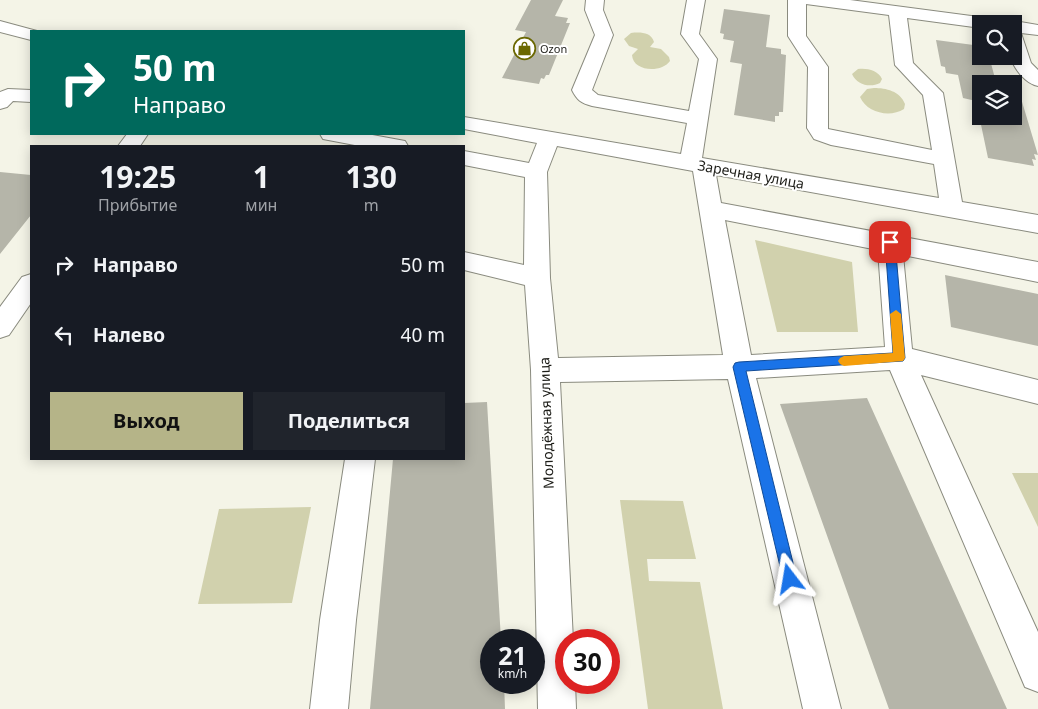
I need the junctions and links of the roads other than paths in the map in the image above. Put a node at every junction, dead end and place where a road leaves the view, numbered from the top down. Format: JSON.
{"nodes":[{"id":1,"x":595,"y":0,"type":"edge"},
{"id":2,"x":696,"y":0,"type":"edge"},
{"id":3,"x":797,"y":0,"type":"edge"},
{"id":4,"x":811,"y":0,"type":"edge"},
{"id":5,"x":897,"y":11,"type":"junction"},
{"id":6,"x":972,"y":21,"type":"edge"},
{"id":7,"x":0,"y":26,"type":"edge"},
{"id":8,"x":1022,"y":27,"type":"edge"},
{"id":9,"x":1038,"y":30,"type":"edge"},
{"id":10,"x":30,"y":35,"type":"edge"},
{"id":11,"x":1022,"y":65,"type":"edge"},
{"id":12,"x":1038,"y":80,"type":"edge"},
{"id":13,"x":30,"y":96,"type":"edge"},
{"id":14,"x":4,"y":99,"type":"edge"},
{"id":15,"x":698,"y":119,"type":"junction"},
{"id":16,"x":465,"y":123,"type":"edge"},
{"id":17,"x":336,"y":135,"type":"edge"},
{"id":18,"x":549,"y":139,"type":"junction"},
{"id":19,"x":391,"y":145,"type":"edge"},
{"id":20,"x":465,"y":158,"type":"edge"},
{"id":21,"x":944,"y":160,"type":"junction"},
{"id":22,"x":696,"y":164,"type":"junction"},
{"id":23,"x":536,"y":172,"type":"junction"},
{"id":24,"x":710,"y":208,"type":"junction"},
{"id":25,"x":952,"y":209,"type":"junction"},
{"id":26,"x":1038,"y":224,"type":"edge"},
{"id":27,"x":890,"y":242,"type":"junction"},
{"id":28,"x":465,"y":261,"type":"edge"},
{"id":29,"x":1038,"y":272,"type":"edge"},
{"id":30,"x":538,"y":278,"type":"junction"},
{"id":31,"x":30,"y":285,"type":"edge"},
{"id":32,"x":0,"y":327,"type":"edge"},
{"id":33,"x":899,"y":358,"type":"junction"},
{"id":34,"x":739,"y":367,"type":"junction"},
{"id":35,"x":545,"y":370,"type":"junction"},
{"id":36,"x":1038,"y":392,"type":"edge"},
{"id":37,"x":360,"y":460,"type":"edge"},
{"id":38,"x":1038,"y":674,"type":"edge"},
{"id":39,"x":329,"y":709,"type":"edge"},
{"id":40,"x":557,"y":709,"type":"edge"},
{"id":41,"x":822,"y":709,"type":"edge"}],
"edges":[{"from":1,"to":15,"type":"street"},
{"from":2,"to":15,"type":"street"},
{"from":3,"to":21,"type":"street"},
{"from":4,"to":5,"type":"street"},
{"from":5,"to":6,"type":"street"},
{"from":5,"to":21,"type":"street"},
{"from":7,"to":10,"type":"street"},
{"from":8,"to":9,"type":"street"},
{"from":11,"to":12,"type":"street"},
{"from":13,"to":14,"type":"street"},
{"from":15,"to":22,"type":"street"},
{"from":16,"to":18,"type":"street","name":"Заречная улица"},
{"from":17,"to":19,"type":"street"},
{"from":18,"to":22,"type":"street","name":"Заречная улица"},
{"from":18,"to":23,"type":"street","name":"Молодёжная улица"},
{"from":20,"to":23,"type":"street"},
{"from":21,"to":25,"type":"street"},
{"from":22,"to":24,"type":"street"},
{"from":22,"to":25,"type":"street","name":"Заречная улица"},
{"from":23,"to":30,"type":"street","name":"Молодёжная улица"},
{"from":24,"to":27,"type":"street"},
{"from":24,"to":34,"type":"street"},
{"from":25,"to":26,"type":"street","name":"Заречная улица"},
{"from":27,"to":29,"type":"street"},
{"from":27,"to":33,"type":"street"},
{"from":28,"to":30,"type":"street"},
{"from":30,"to":35,"type":"street","name":"Молодёжная улица"},
{"from":31,"to":32,"type":"street"},
{"from":33,"to":34,"type":"street"},
{"from":33,"to":36,"type":"street"},
{"from":33,"to":38,"type":"street"},
{"from":34,"to":35,"type":"street"},
{"from":34,"to":41,"type":"street"},
{"from":35,"to":40,"type":"street","name":"Молодёжная улица"},
{"from":37,"to":39,"type":"street"}]}
